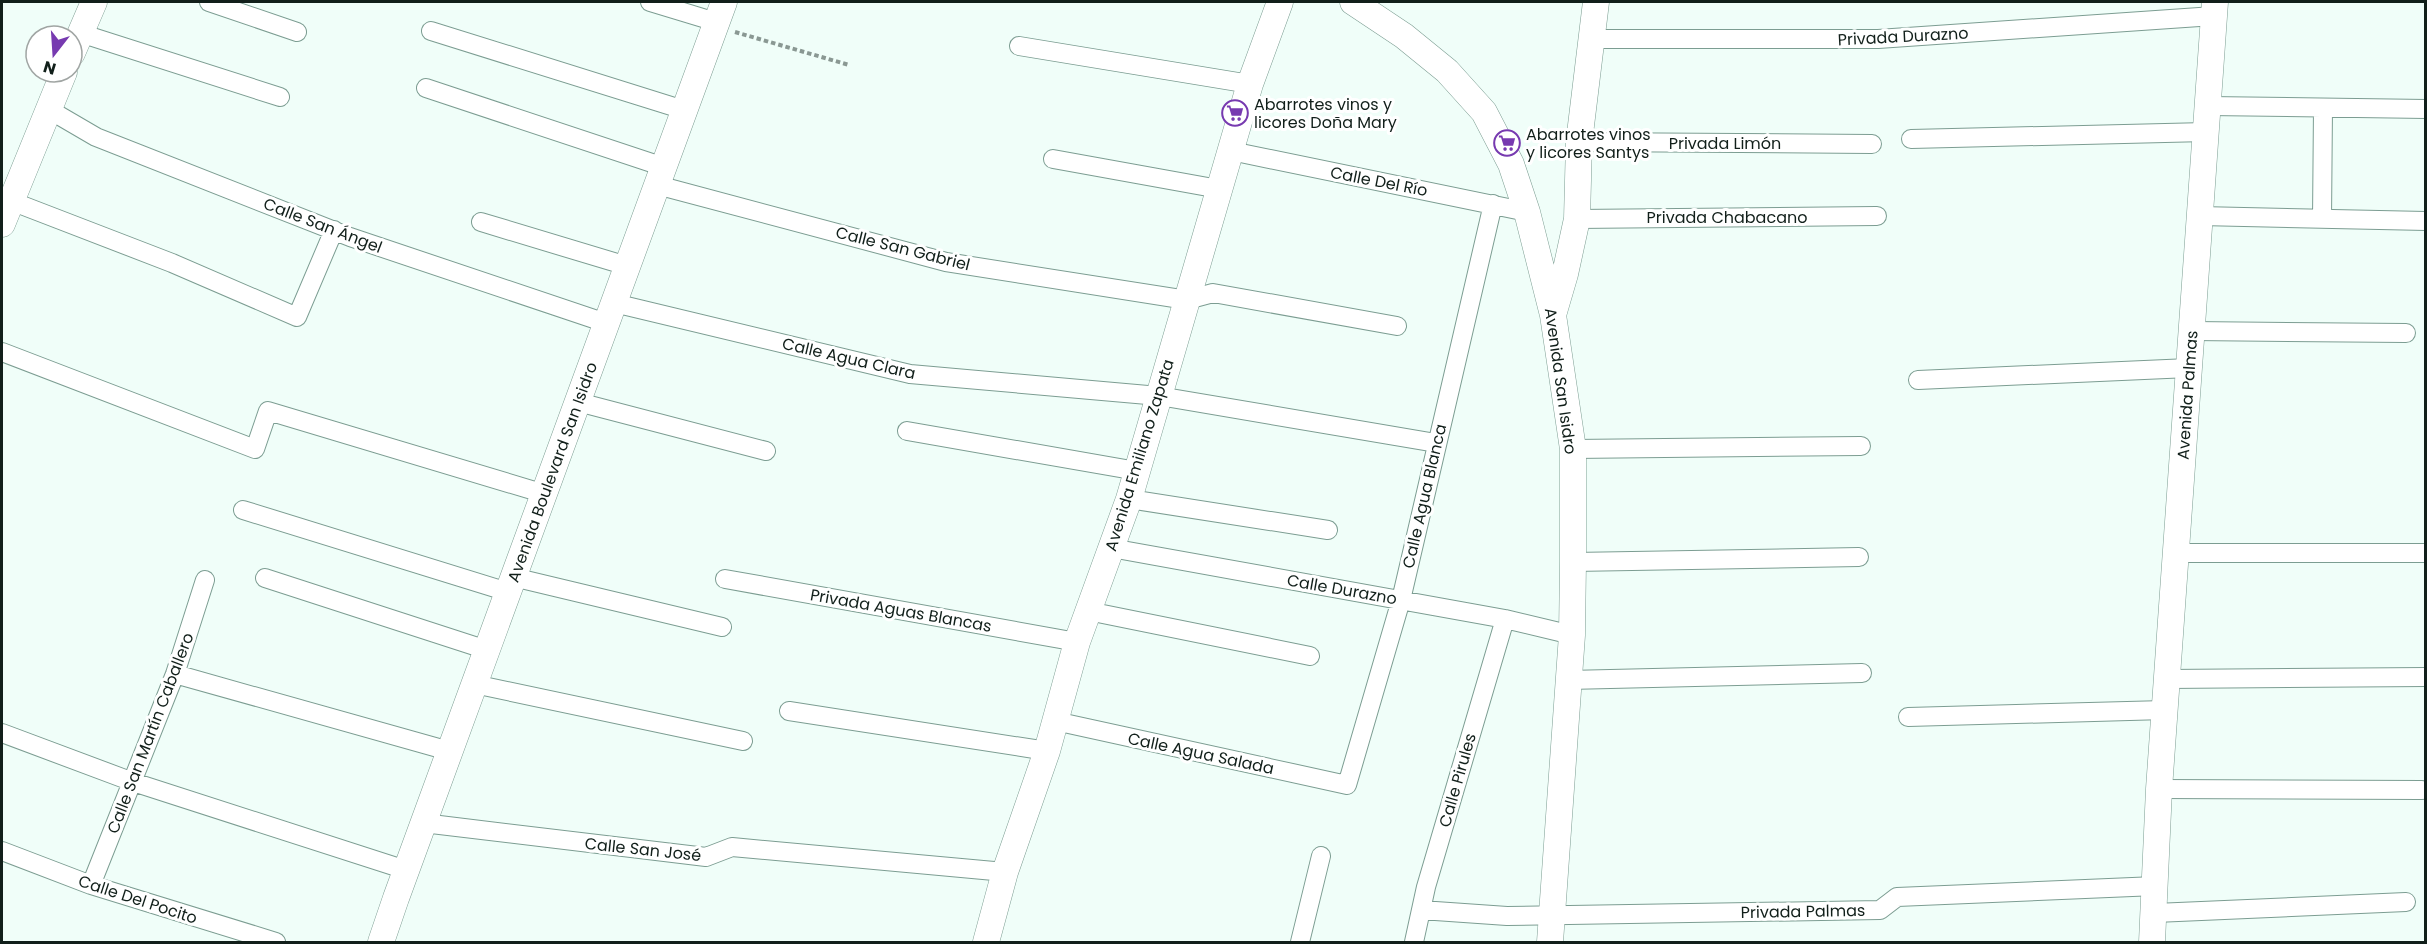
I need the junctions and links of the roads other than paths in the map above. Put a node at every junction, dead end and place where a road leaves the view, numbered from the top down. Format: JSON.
{"nodes":[{"id":1,"x":94,"y":2,"type":"edge"},
{"id":2,"x":209,"y":2,"type":"edge"},
{"id":3,"x":650,"y":2,"type":"edge"},
{"id":4,"x":1280,"y":2,"type":"edge"},
{"id":5,"x":1353,"y":2,"type":"edge"},
{"id":6,"x":1596,"y":2,"type":"edge"},
{"id":7,"x":2215,"y":9,"type":"edge"},
{"id":8,"x":718,"y":17,"type":"edge"},
{"id":9,"x":84,"y":25,"type":"edge"},
{"id":10,"x":297,"y":32,"type":"dead end"},
{"id":11,"x":431,"y":32,"type":"dead end"},
{"id":12,"x":1592,"y":39,"type":"junction"},
{"id":13,"x":84,"y":45,"type":"edge"},
{"id":14,"x":1019,"y":46,"type":"dead end"},
{"id":15,"x":59,"y":84,"type":"edge"},
{"id":16,"x":1250,"y":84,"type":"junction"},
{"id":17,"x":426,"y":88,"type":"dead end"},
{"id":18,"x":280,"y":97,"type":"dead end"},
{"id":19,"x":2208,"y":106,"type":"junction"},
{"id":20,"x":2323,"y":108,"type":"junction"},
{"id":21,"x":48,"y":109,"type":"junction"},
{"id":22,"x":684,"y":110,"type":"junction"},
{"id":23,"x":2426,"y":110,"type":"edge"},
{"id":24,"x":2206,"y":132,"type":"junction"},
{"id":25,"x":1911,"y":139,"type":"dead end"},
{"id":26,"x":1579,"y":142,"type":"junction"},
{"id":27,"x":1872,"y":144,"type":"dead end"},
{"id":28,"x":1231,"y":151,"type":"junction"},
{"id":29,"x":1053,"y":159,"type":"dead end"},
{"id":30,"x":660,"y":176,"type":"junction"},
{"id":31,"x":1219,"y":189,"type":"junction"},
{"id":32,"x":11,"y":201,"type":"junction"},
{"id":33,"x":1493,"y":204,"type":"junction"},
{"id":34,"x":1527,"y":212,"type":"junction"},
{"id":35,"x":1877,"y":216,"type":"dead end"},
{"id":36,"x":2200,"y":216,"type":"junction"},
{"id":37,"x":1577,"y":219,"type":"junction"},
{"id":38,"x":2322,"y":219,"type":"junction"},
{"id":39,"x":2426,"y":221,"type":"edge"},
{"id":40,"x":481,"y":222,"type":"dead end"},
{"id":41,"x":2,"y":224,"type":"edge"},
{"id":42,"x":334,"y":230,"type":"junction"},
{"id":43,"x":627,"y":266,"type":"junction"},
{"id":44,"x":1187,"y":300,"type":"junction"},
{"id":45,"x":610,"y":313,"type":"junction"},
{"id":46,"x":1553,"y":315,"type":"junction"},
{"id":47,"x":1397,"y":326,"type":"dead end"},
{"id":48,"x":2192,"y":331,"type":"junction"},
{"id":49,"x":2406,"y":333,"type":"dead end"},
{"id":50,"x":2,"y":352,"type":"edge"},
{"id":51,"x":2189,"y":368,"type":"junction"},
{"id":52,"x":1918,"y":380,"type":"dead end"},
{"id":53,"x":1159,"y":396,"type":"junction"},
{"id":54,"x":578,"y":402,"type":"junction"},
{"id":55,"x":907,"y":431,"type":"dead end"},
{"id":56,"x":1436,"y":443,"type":"junction"},
{"id":57,"x":1861,"y":446,"type":"dead end"},
{"id":58,"x":1573,"y":449,"type":"junction"},
{"id":59,"x":766,"y":451,"type":"dead end"},
{"id":60,"x":1137,"y":471,"type":"junction"},
{"id":61,"x":545,"y":494,"type":"junction"},
{"id":62,"x":1129,"y":500,"type":"junction"},
{"id":63,"x":243,"y":510,"type":"dead end"},
{"id":64,"x":1328,"y":530,"type":"dead end"},
{"id":65,"x":1111,"y":548,"type":"junction"},
{"id":66,"x":2176,"y":553,"type":"junction"},
{"id":67,"x":2426,"y":553,"type":"edge"},
{"id":68,"x":1859,"y":557,"type":"dead end"},
{"id":69,"x":1573,"y":562,"type":"junction"},
{"id":70,"x":265,"y":578,"type":"dead end"},
{"id":71,"x":725,"y":579,"type":"dead end"},
{"id":72,"x":205,"y":580,"type":"dead end"},
{"id":73,"x":510,"y":585,"type":"junction"},
{"id":74,"x":1401,"y":600,"type":"junction"},
{"id":75,"x":1088,"y":611,"type":"junction"},
{"id":76,"x":1504,"y":619,"type":"junction"},
{"id":77,"x":722,"y":627,"type":"dead end"},
{"id":78,"x":1572,"y":635,"type":"junction"},
{"id":79,"x":1077,"y":642,"type":"junction"},
{"id":80,"x":487,"y":650,"type":"junction"},
{"id":81,"x":1310,"y":656,"type":"dead end"},
{"id":82,"x":1862,"y":673,"type":"dead end"},
{"id":83,"x":175,"y":675,"type":"junction"},
{"id":84,"x":2426,"y":677,"type":"edge"},
{"id":85,"x":2167,"y":679,"type":"junction"},
{"id":86,"x":1568,"y":680,"type":"junction"},
{"id":87,"x":474,"y":684,"type":"junction"},
{"id":88,"x":2165,"y":710,"type":"junction"},
{"id":89,"x":789,"y":711,"type":"dead end"},
{"id":90,"x":1908,"y":717,"type":"dead end"},
{"id":91,"x":1055,"y":721,"type":"junction"},
{"id":92,"x":2,"y":733,"type":"edge"},
{"id":93,"x":742,"y":741,"type":"dead end"},
{"id":94,"x":1047,"y":751,"type":"junction"},
{"id":95,"x":450,"y":752,"type":"junction"},
{"id":96,"x":133,"y":782,"type":"junction"},
{"id":97,"x":1347,"y":785,"type":"joint"},
{"id":98,"x":2159,"y":789,"type":"junction"},
{"id":99,"x":2422,"y":790,"type":"dead end"},
{"id":100,"x":423,"y":823,"type":"junction"},
{"id":101,"x":2,"y":851,"type":"edge"},
{"id":102,"x":1321,"y":856,"type":"dead end"},
{"id":103,"x":406,"y":870,"type":"junction"},
{"id":104,"x":1005,"y":872,"type":"junction"},
{"id":105,"x":92,"y":885,"type":"junction"},
{"id":106,"x":2156,"y":886,"type":"junction"},
{"id":107,"x":2406,"y":902,"type":"dead end"},
{"id":108,"x":1421,"y":910,"type":"junction"},
{"id":109,"x":2155,"y":913,"type":"junction"},
{"id":110,"x":1552,"y":915,"type":"junction"},
{"id":111,"x":276,"y":942,"type":"edge"},
{"id":112,"x":381,"y":942,"type":"edge"},
{"id":113,"x":986,"y":942,"type":"edge"},
{"id":114,"x":1300,"y":942,"type":"edge"},
{"id":115,"x":1414,"y":942,"type":"edge"},
{"id":116,"x":1550,"y":942,"type":"edge"},
{"id":117,"x":2152,"y":942,"type":"edge"}],
"edges":[{"from":1,"to":9,"type":"main road"},
{"from":2,"to":10,"type":"street"},
{"from":3,"to":8,"type":"street"},
{"from":4,"to":16,"type":"main road","name":"Avenida Emiliano Zapata"},
{"from":5,"to":34,"type":"main road","name":"Avenida San Isidro"},
{"from":6,"to":12,"type":"main road"},
{"from":7,"to":12,"type":"street","name":"Privada Durazno"},
{"from":7,"to":19,"type":"main road","name":"Avenida Palmas"},
{"from":8,"to":22,"type":"main road","name":"Avenida Boulevard San Isidro"},
{"from":11,"to":22,"type":"street"},
{"from":12,"to":26,"type":"main road"},
{"from":13,"to":18,"type":"street"},
{"from":14,"to":16,"type":"street"},
{"from":15,"to":21,"type":"main road"},
{"from":16,"to":28,"type":"main road","name":"Avenida Emiliano Zapata"},
{"from":17,"to":30,"type":"street","name":"Calle San Gabriel"},
{"from":19,"to":20,"type":"street"},
{"from":19,"to":24,"type":"main road","name":"Avenida Palmas"},
{"from":20,"to":23,"type":"street"},
{"from":20,"to":38,"type":"street"},
{"from":21,"to":32,"type":"main road"},
{"from":21,"to":42,"type":"street","name":"Calle San Ángel"},
{"from":22,"to":30,"type":"main road","name":"Avenida Boulevard San Isidro"},
{"from":24,"to":25,"type":"street"},
{"from":24,"to":36,"type":"main road","name":"Avenida Palmas"},
{"from":26,"to":27,"type":"street","name":"Privada Limón"},
{"from":26,"to":37,"type":"main road"},
{"from":28,"to":31,"type":"main road","name":"Avenida Emiliano Zapata"},
{"from":28,"to":33,"type":"street","name":"Calle Del Río"},
{"from":29,"to":31,"type":"street"},
{"from":30,"to":43,"type":"main road","name":"Avenida Boulevard San Isidro"},
{"from":30,"to":44,"type":"street","name":"Calle San Gabriel"},
{"from":31,"to":44,"type":"main road","name":"Avenida Emiliano Zapata"},
{"from":32,"to":41,"type":"main road"},
{"from":32,"to":42,"type":"street"},
{"from":33,"to":34,"type":"street","name":"Calle Del Río"},
{"from":33,"to":56,"type":"street","name":"Calle Agua Blanca"},
{"from":34,"to":46,"type":"main road","name":"Avenida San Isidro"},
{"from":35,"to":37,"type":"street","name":"Privada Chabacano"},
{"from":36,"to":38,"type":"street"},
{"from":36,"to":48,"type":"main road","name":"Avenida Palmas"},
{"from":37,"to":46,"type":"main road"},
{"from":38,"to":39,"type":"street"},
{"from":40,"to":43,"type":"street"},
{"from":42,"to":45,"type":"street","name":"Calle San Ángel"},
{"from":43,"to":45,"type":"main road","name":"Avenida Boulevard San Isidro"},
{"from":44,"to":47,"type":"street"},
{"from":44,"to":53,"type":"main road","name":"Avenida Emiliano Zapata"},
{"from":45,"to":53,"type":"street","name":"Calle Agua Clara"},
{"from":45,"to":54,"type":"main road","name":"Avenida Boulevard San Isidro"},
{"from":46,"to":58,"type":"main road","name":"Avenida San Isidro"},
{"from":48,"to":49,"type":"street"},
{"from":48,"to":51,"type":"main road","name":"Avenida Palmas"},
{"from":50,"to":61,"type":"street"},
{"from":51,"to":52,"type":"street"},
{"from":51,"to":66,"type":"main road","name":"Avenida Palmas"},
{"from":53,"to":56,"type":"street","name":"Calle Agua Clara"},
{"from":53,"to":60,"type":"main road","name":"Avenida Emiliano Zapata"},
{"from":54,"to":59,"type":"street"},
{"from":54,"to":61,"type":"main road","name":"Avenida Boulevard San Isidro"},
{"from":55,"to":60,"type":"street"},
{"from":56,"to":74,"type":"street","name":"Calle Agua Blanca"},
{"from":57,"to":58,"type":"street"},
{"from":58,"to":69,"type":"main road","name":"Avenida San Isidro"},
{"from":60,"to":62,"type":"main road","name":"Avenida Emiliano Zapata"},
{"from":61,"to":73,"type":"main road","name":"Avenida Boulevard San Isidro"},
{"from":62,"to":64,"type":"street"},
{"from":62,"to":65,"type":"main road","name":"Avenida Emiliano Zapata"},
{"from":63,"to":73,"type":"street"},
{"from":65,"to":74,"type":"street","name":"Calle Durazno"},
{"from":65,"to":75,"type":"main road","name":"Avenida Emiliano Zapata"},
{"from":66,"to":67,"type":"street"},
{"from":66,"to":85,"type":"main road","name":"Avenida Palmas"},
{"from":68,"to":69,"type":"street"},
{"from":69,"to":78,"type":"main road","name":"Avenida San Isidro"},
{"from":70,"to":80,"type":"street"},
{"from":71,"to":79,"type":"street","name":"Privada Aguas Blancas"},
{"from":72,"to":83,"type":"street","name":"Calle San Martín Caballero"},
{"from":73,"to":77,"type":"street"},
{"from":73,"to":80,"type":"main road","name":"Avenida Boulevard San Isidro"},
{"from":74,"to":76,"type":"street","name":"Calle Durazno"},
{"from":74,"to":97,"type":"street","name":"Calle Agua Blanca"},
{"from":75,"to":79,"type":"main road","name":"Avenida Emiliano Zapata"},
{"from":75,"to":81,"type":"street"},
{"from":76,"to":78,"type":"street","name":"Calle Durazno"},
{"from":76,"to":108,"type":"street","name":"Calle Pirules"},
{"from":78,"to":86,"type":"main road","name":"Avenida San Isidro"},
{"from":79,"to":91,"type":"main road","name":"Avenida Emiliano Zapata"},
{"from":80,"to":87,"type":"main road","name":"Avenida Boulevard San Isidro"},
{"from":82,"to":86,"type":"street"},
{"from":83,"to":95,"type":"street"},
{"from":83,"to":96,"type":"street","name":"Calle San Martín Caballero"},
{"from":84,"to":85,"type":"street"},
{"from":85,"to":88,"type":"main road","name":"Avenida Palmas"},
{"from":86,"to":110,"type":"main road","name":"Avenida San Isidro"},
{"from":87,"to":93,"type":"street"},
{"from":87,"to":95,"type":"main road","name":"Avenida Boulevard San Isidro"},
{"from":88,"to":90,"type":"street"},
{"from":88,"to":98,"type":"main road","name":"Avenida Palmas"},
{"from":89,"to":94,"type":"street"},
{"from":91,"to":94,"type":"main road","name":"Avenida Emiliano Zapata"},
{"from":91,"to":97,"type":"street","name":"Calle Agua Salada"},
{"from":92,"to":96,"type":"street"},
{"from":94,"to":104,"type":"main road","name":"Avenida Emiliano Zapata"},
{"from":95,"to":100,"type":"main road","name":"Avenida Boulevard San Isidro"},
{"from":96,"to":103,"type":"street"},
{"from":96,"to":105,"type":"street","name":"Calle San Martín Caballero"},
{"from":98,"to":99,"type":"street"},
{"from":98,"to":106,"type":"main road","name":"Avenida Palmas"},
{"from":100,"to":103,"type":"main road","name":"Avenida Boulevard San Isidro"},
{"from":100,"to":104,"type":"street","name":"Calle San José"},
{"from":101,"to":105,"type":"street","name":"Calle Del Pocito"},
{"from":102,"to":114,"type":"street"},
{"from":103,"to":112,"type":"main road","name":"Avenida Boulevard San Isidro"},
{"from":104,"to":113,"type":"main road","name":"Avenida Emiliano Zapata"},
{"from":105,"to":111,"type":"street","name":"Calle Del Pocito"},
{"from":106,"to":109,"type":"main road","name":"Avenida Palmas"},
{"from":106,"to":110,"type":"street","name":"Privada Palmas"},
{"from":107,"to":109,"type":"street"},
{"from":108,"to":110,"type":"street","name":"Privada Palmas"},
{"from":108,"to":115,"type":"street","name":"Calle Pirules"},
{"from":109,"to":117,"type":"main road","name":"Avenida Palmas"},
{"from":110,"to":116,"type":"main road","name":"Avenida San Isidro"}]}
